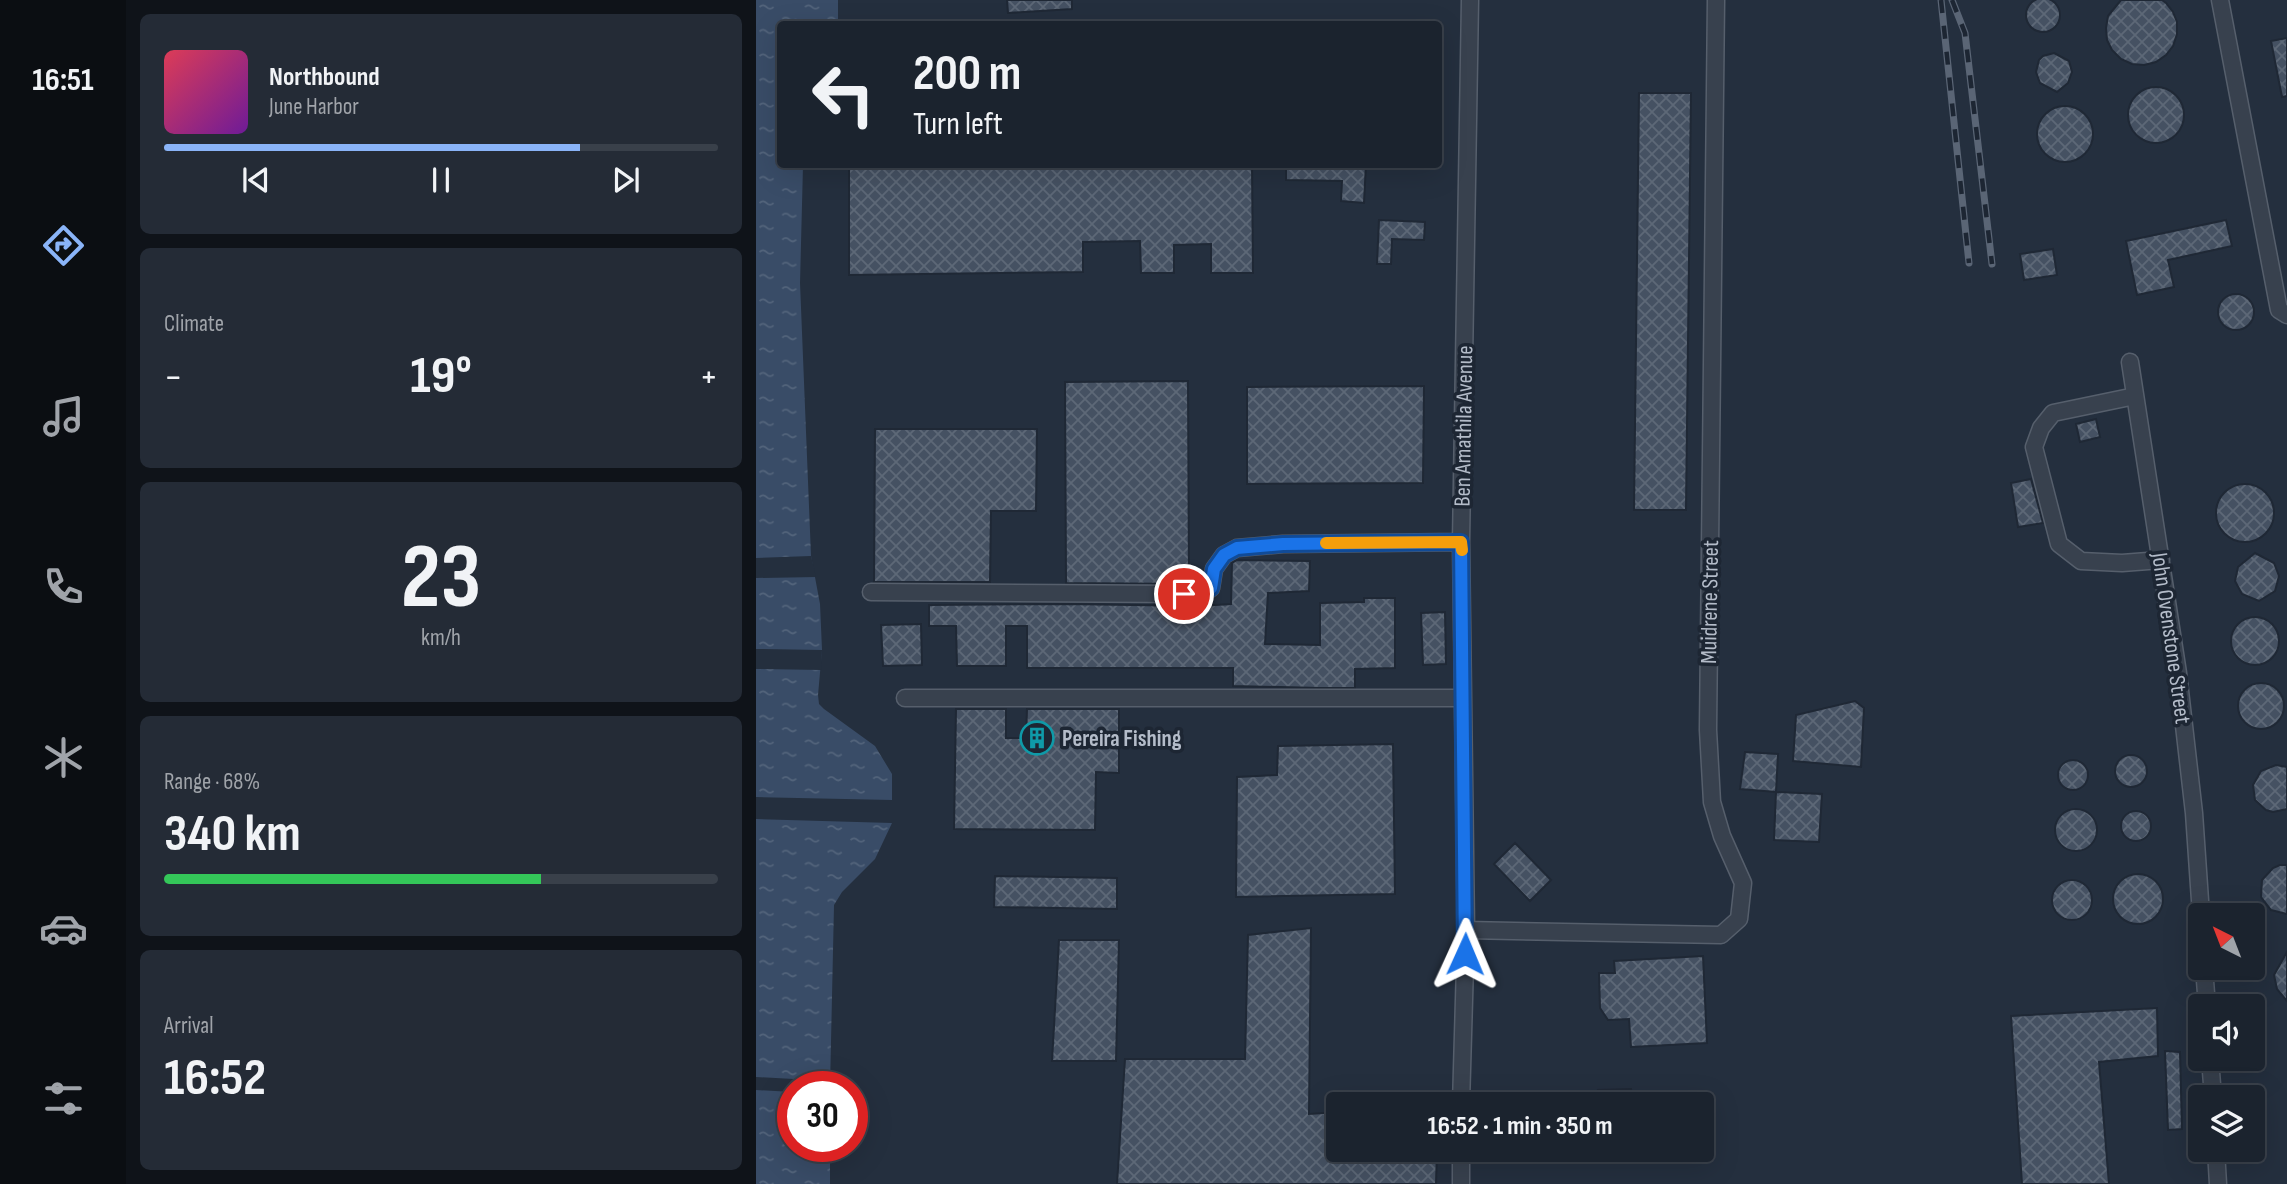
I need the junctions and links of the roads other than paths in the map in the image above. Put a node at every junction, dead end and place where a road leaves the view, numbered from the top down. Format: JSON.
{"nodes":[{"id":1,"x":1470,"y":0,"type":"edge"},
{"id":2,"x":1716,"y":0,"type":"edge"},
{"id":3,"x":2220,"y":0,"type":"edge"},
{"id":4,"x":2287,"y":315,"type":"edge"},
{"id":5,"x":2130,"y":362,"type":"dead end"},
{"id":6,"x":2135,"y":396,"type":"junction"},
{"id":7,"x":1461,"y":542,"type":"junction"},
{"id":8,"x":2161,"y":560,"type":"junction"},
{"id":9,"x":871,"y":592,"type":"dead end"},
{"id":10,"x":905,"y":698,"type":"dead end"},
{"id":11,"x":1463,"y":698,"type":"junction"},
{"id":12,"x":2200,"y":903,"type":"edge"},
{"id":13,"x":1466,"y":930,"type":"junction"},
{"id":14,"x":1461,"y":1092,"type":"edge"},
{"id":15,"x":1461,"y":1162,"type":"edge"},
{"id":16,"x":2217,"y":1162,"type":"edge"},
{"id":17,"x":1461,"y":1184,"type":"edge"},
{"id":18,"x":2218,"y":1184,"type":"edge"}],
"edges":[{"from":1,"to":7,"type":"street","name":"Ben Amathila Avenue"},
{"from":2,"to":13,"type":"street","name":"Muidrene Street"},
{"from":3,"to":4,"type":"street"},
{"from":5,"to":6,"type":"street","name":"John Ovenstone Street"},
{"from":6,"to":8,"type":"street","name":"John Ovenstone Street"},
{"from":6,"to":8,"type":"street"},
{"from":7,"to":9,"type":"street"},
{"from":7,"to":11,"type":"street","name":"Ben Amathila Avenue"},
{"from":8,"to":12,"type":"street","name":"John Ovenstone Street"},
{"from":10,"to":11,"type":"street"},
{"from":11,"to":13,"type":"street","name":"Ben Amathila Avenue"},
{"from":13,"to":14,"type":"street","name":"Ben Amathila Avenue"},
{"from":15,"to":17,"type":"street"},
{"from":16,"to":18,"type":"street"}]}
